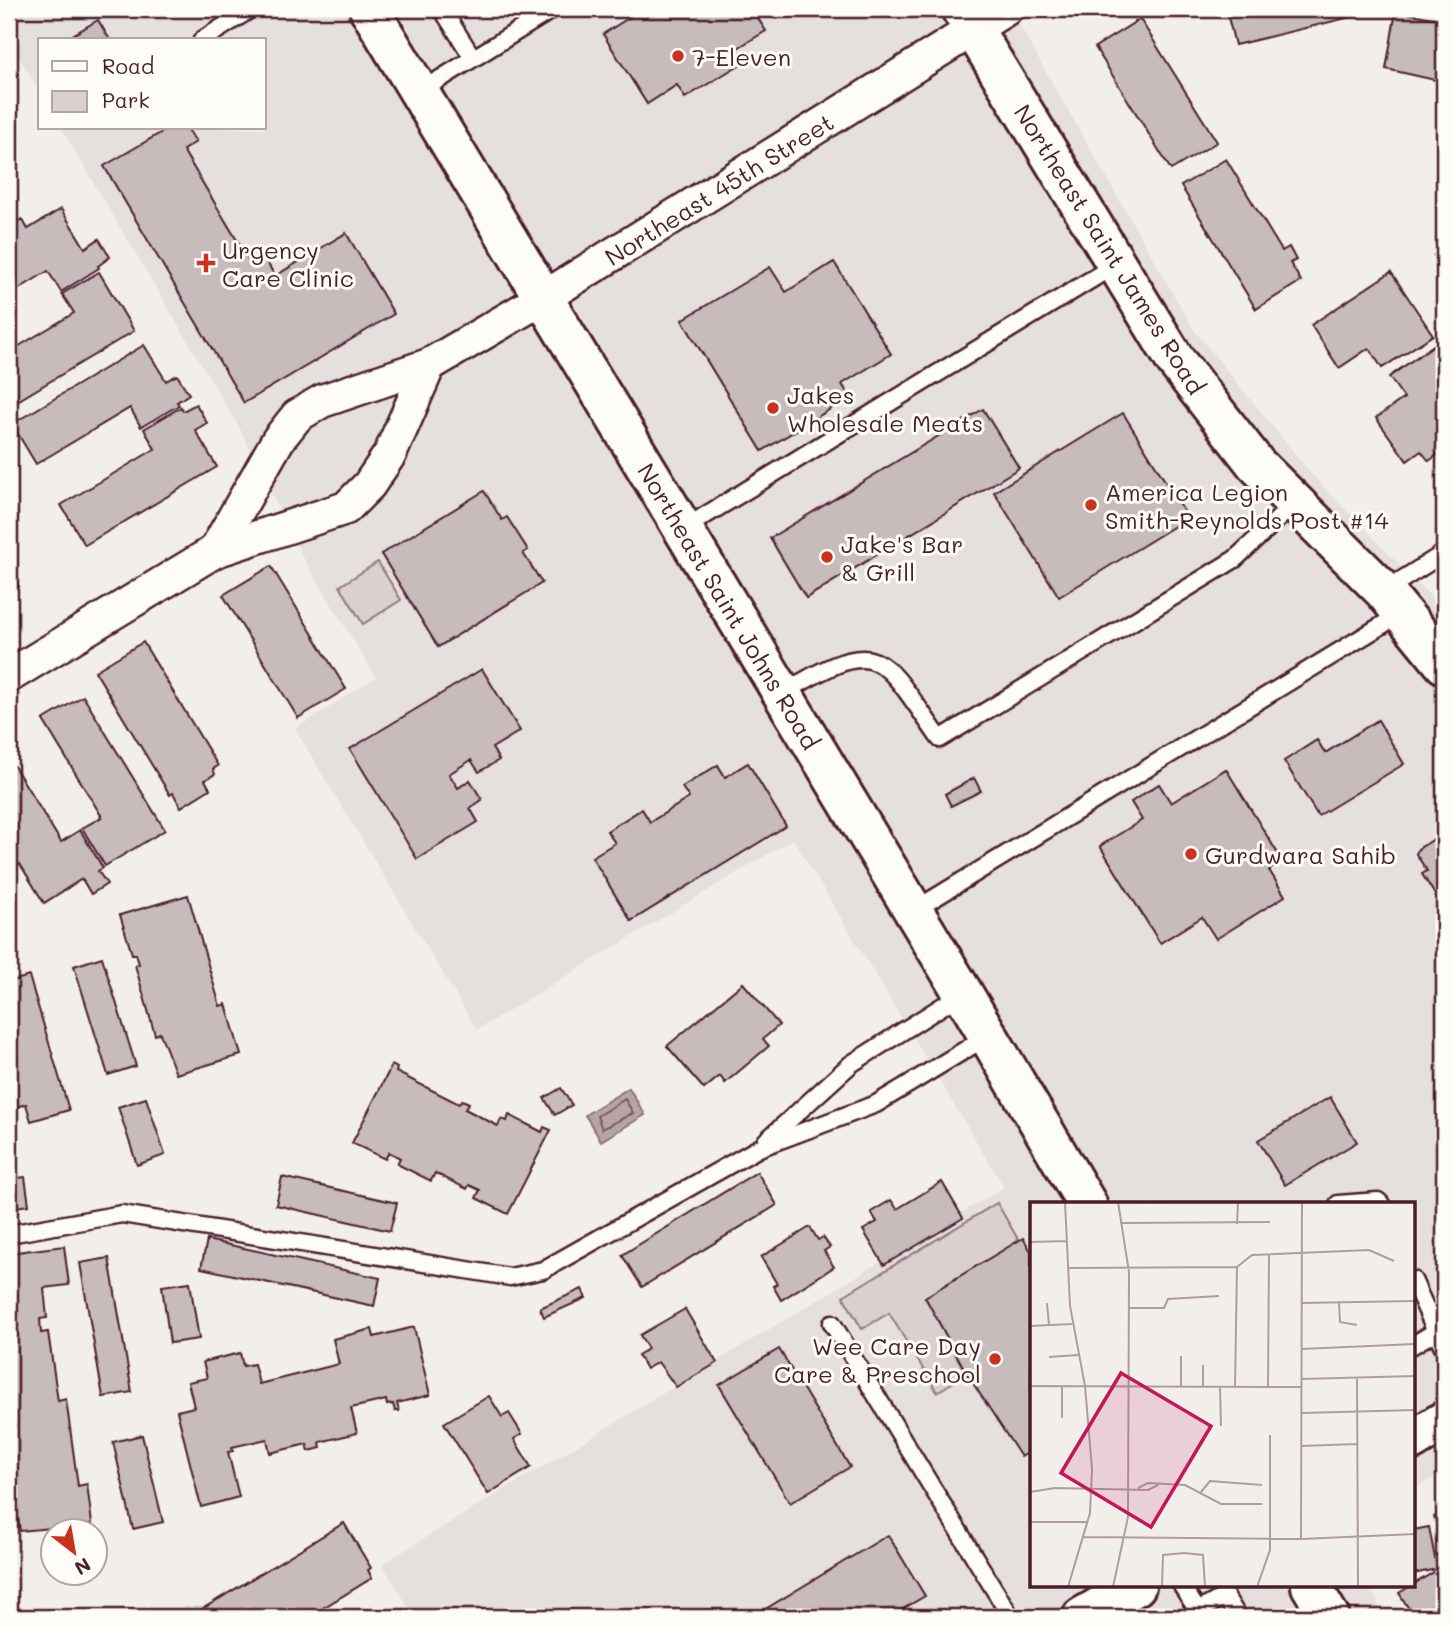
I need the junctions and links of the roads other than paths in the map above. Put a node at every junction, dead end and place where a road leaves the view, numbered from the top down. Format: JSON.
{"nodes":[{"id":1,"x":251,"y":9,"type":"edge"},
{"id":2,"x":369,"y":9,"type":"edge"},
{"id":3,"x":442,"y":9,"type":"edge"},
{"id":4,"x":553,"y":9,"type":"edge"},
{"id":5,"x":1006,"y":9,"type":"edge"},
{"id":6,"x":967,"y":19,"type":"edge"},
{"id":7,"x":205,"y":38,"type":"edge"},
{"id":8,"x":473,"y":58,"type":"junction"},
{"id":9,"x":419,"y":92,"type":"junction"},
{"id":10,"x":1115,"y":265,"type":"junction"},
{"id":11,"x":543,"y":298,"type":"junction"},
{"id":12,"x":429,"y":365,"type":"junction"},
{"id":13,"x":1294,"y":503,"type":"junction"},
{"id":14,"x":683,"y":529,"type":"junction"},
{"id":15,"x":215,"y":551,"type":"junction"},
{"id":16,"x":1444,"y":553,"type":"edge"},
{"id":17,"x":1393,"y":602,"type":"junction"},
{"id":18,"x":1444,"y":664,"type":"edge"},
{"id":19,"x":9,"y":676,"type":"edge"},
{"id":20,"x":782,"y":694,"type":"junction"},
{"id":21,"x":913,"y":911,"type":"junction"},
{"id":22,"x":963,"y":993,"type":"junction"},
{"id":23,"x":989,"y":1036,"type":"junction"},
{"id":24,"x":759,"y":1148,"type":"junction"},
{"id":25,"x":1086,"y":1202,"type":"edge"},
{"id":26,"x":1358,"y":1202,"type":"edge"},
{"id":27,"x":1380,"y":1202,"type":"edge"},
{"id":28,"x":9,"y":1234,"type":"edge"},
{"id":29,"x":1414,"y":1282,"type":"edge"},
{"id":30,"x":832,"y":1323,"type":"dead end"},
{"id":31,"x":1436,"y":1331,"type":"junction"},
{"id":32,"x":1414,"y":1344,"type":"edge"},
{"id":33,"x":1444,"y":1349,"type":"edge"},
{"id":34,"x":1444,"y":1421,"type":"edge"},
{"id":35,"x":1414,"y":1439,"type":"edge"},
{"id":36,"x":1133,"y":1588,"type":"edge"},
{"id":37,"x":1183,"y":1588,"type":"edge"},
{"id":38,"x":1312,"y":1588,"type":"edge"},
{"id":39,"x":1192,"y":1614,"type":"edge"},
{"id":40,"x":1011,"y":1617,"type":"edge"},
{"id":41,"x":1082,"y":1617,"type":"edge"},
{"id":42,"x":1238,"y":1617,"type":"edge"},
{"id":43,"x":1330,"y":1617,"type":"edge"}],
"edges":[{"from":1,"to":7,"type":"lane"},
{"from":2,"to":9,"type":"main road","name":"Northeast Saint Johns Road"},
{"from":3,"to":8,"type":"lane"},
{"from":4,"to":8,"type":"lane"},
{"from":5,"to":6,"type":"street","name":"Northeast 45th Street"},
{"from":6,"to":10,"type":"main road","name":"Northeast Saint James Road"},
{"from":6,"to":11,"type":"street","name":"Northeast 45th Street"},
{"from":8,"to":9,"type":"lane"},
{"from":9,"to":11,"type":"main road","name":"Northeast Saint Johns Road"},
{"from":10,"to":13,"type":"main road","name":"Northeast Saint James Road"},
{"from":10,"to":14,"type":"lane"},
{"from":11,"to":12,"type":"street","name":"Northeast 45th Street"},
{"from":11,"to":14,"type":"main road","name":"Northeast Saint Johns Road"},
{"from":12,"to":15,"type":"street","name":"Northeast 45th Street"},
{"from":12,"to":15,"type":"street","name":"Northeast 45th Street"},
{"from":13,"to":17,"type":"main road","name":"Northeast Saint James Road"},
{"from":13,"to":20,"type":"lane"},
{"from":14,"to":20,"type":"main road","name":"Northeast Saint Johns Road"},
{"from":15,"to":19,"type":"street","name":"Northeast 45th Street"},
{"from":16,"to":17,"type":"lane"},
{"from":17,"to":18,"type":"main road","name":"Northeast Saint James Road"},
{"from":17,"to":21,"type":"lane"},
{"from":20,"to":21,"type":"main road","name":"Northeast Saint Johns Road"},
{"from":21,"to":22,"type":"main road","name":"Northeast Saint Johns Road"},
{"from":22,"to":23,"type":"main road","name":"Northeast Saint Johns Road"},
{"from":22,"to":24,"type":"lane"},
{"from":23,"to":24,"type":"lane"},
{"from":23,"to":25,"type":"main road","name":"Northeast Saint Johns Road"},
{"from":24,"to":28,"type":"lane"},
{"from":26,"to":27,"type":"lane"},
{"from":29,"to":31,"type":"lane"},
{"from":30,"to":40,"type":"lane"},
{"from":31,"to":32,"type":"lane"},
{"from":31,"to":33,"type":"lane"},
{"from":34,"to":35,"type":"main road"},
{"from":36,"to":41,"type":"main road"},
{"from":37,"to":39,"type":"lane"},
{"from":38,"to":43,"type":"main road"},
{"from":39,"to":42,"type":"lane"}]}
